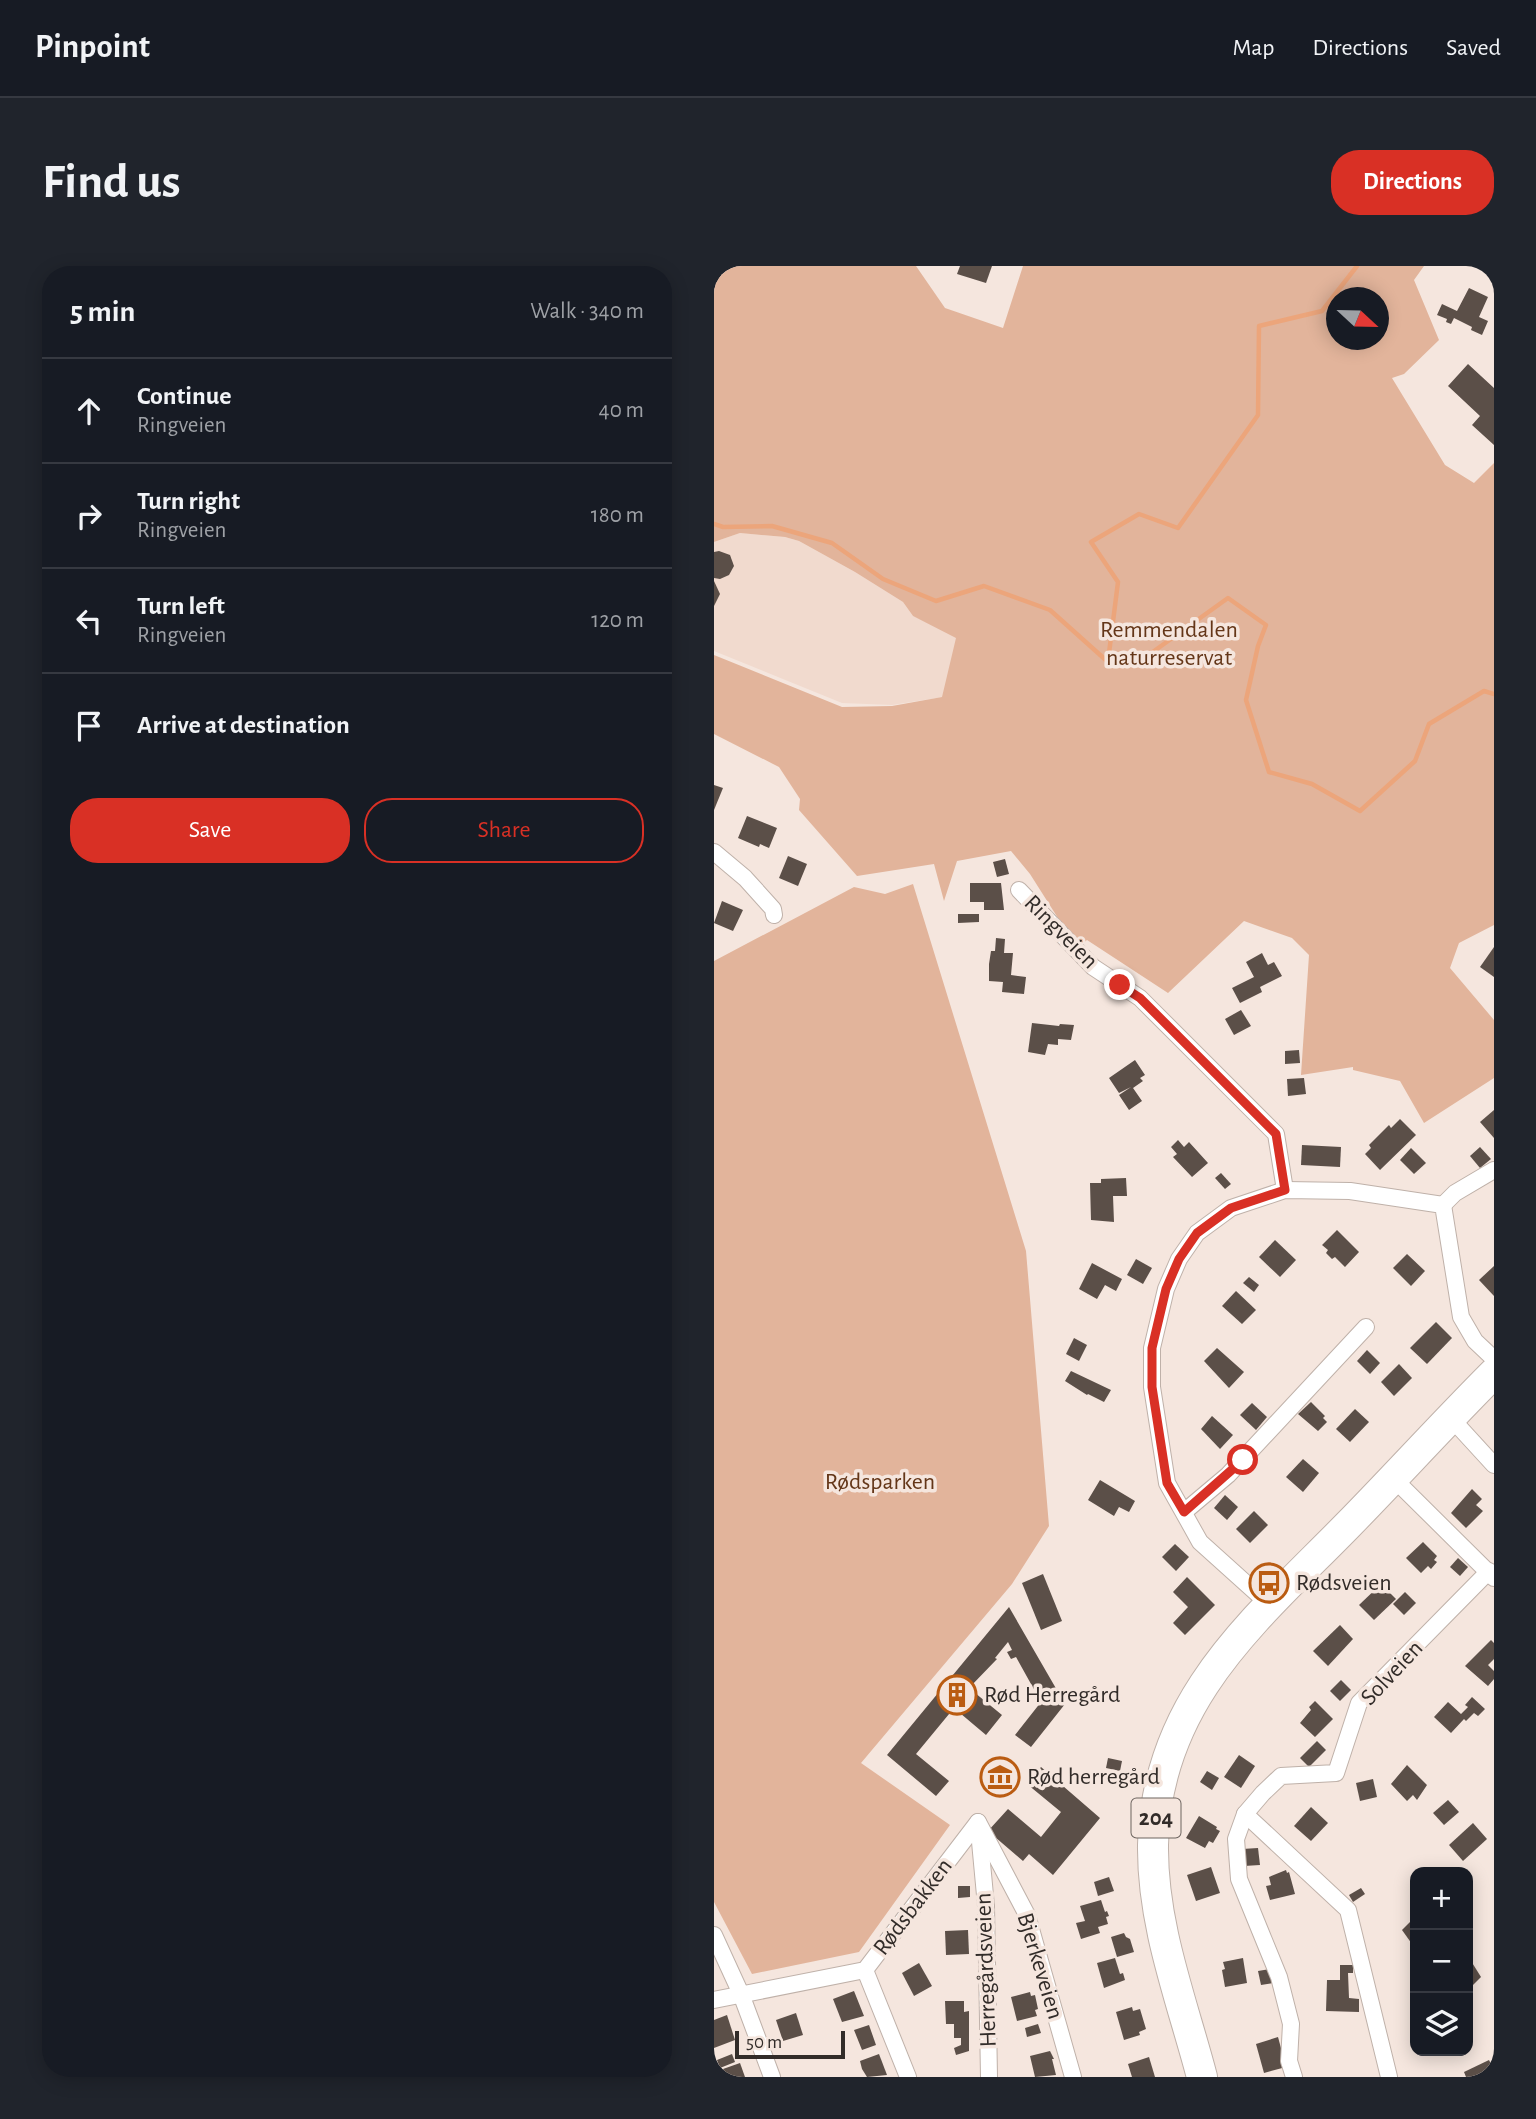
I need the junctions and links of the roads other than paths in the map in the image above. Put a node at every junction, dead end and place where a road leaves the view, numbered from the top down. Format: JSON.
{"nodes":[{"id":1,"x":714,"y":852,"type":"edge"},
{"id":2,"x":1019,"y":890,"type":"dead end"},
{"id":3,"x":774,"y":915,"type":"dead end"},
{"id":4,"x":1494,"y":1170,"type":"edge"},
{"id":5,"x":1285,"y":1190,"type":"junction"},
{"id":6,"x":1443,"y":1205,"type":"junction"},
{"id":7,"x":1366,"y":1327,"type":"dead end"},
{"id":8,"x":1494,"y":1359,"type":"edge"},
{"id":9,"x":1494,"y":1373,"type":"edge"},
{"id":10,"x":1450,"y":1418,"type":"junction"},
{"id":11,"x":1494,"y":1465,"type":"edge"},
{"id":12,"x":1393,"y":1478,"type":"junction"},
{"id":13,"x":1184,"y":1512,"type":"junction"},
{"id":14,"x":1492,"y":1574,"type":"edge"},
{"id":15,"x":1270,"y":1605,"type":"junction"},
{"id":16,"x":1245,"y":1814,"type":"junction"},
{"id":17,"x":978,"y":1822,"type":"junction"},
{"id":18,"x":714,"y":1934,"type":"edge"},
{"id":19,"x":865,"y":1970,"type":"junction"},
{"id":20,"x":741,"y":1994,"type":"junction"},
{"id":21,"x":714,"y":2000,"type":"edge"},
{"id":22,"x":772,"y":2077,"type":"edge"},
{"id":23,"x":908,"y":2077,"type":"edge"},
{"id":24,"x":989,"y":2077,"type":"edge"},
{"id":25,"x":1073,"y":2077,"type":"edge"},
{"id":26,"x":1202,"y":2077,"type":"edge"},
{"id":27,"x":1294,"y":2077,"type":"edge"},
{"id":28,"x":1389,"y":2077,"type":"edge"}],
"edges":[{"from":1,"to":3,"type":"street"},
{"from":2,"to":5,"type":"street","name":"Ringveien"},
{"from":4,"to":6,"type":"street"},
{"from":5,"to":6,"type":"street"},
{"from":5,"to":13,"type":"street"},
{"from":6,"to":8,"type":"street"},
{"from":7,"to":13,"type":"street"},
{"from":9,"to":10,"type":"highway","number":"204"},
{"from":10,"to":11,"type":"street"},
{"from":10,"to":12,"type":"highway","number":"204"},
{"from":12,"to":14,"type":"street"},
{"from":12,"to":15,"type":"highway","number":"204"},
{"from":13,"to":15,"type":"street"},
{"from":14,"to":16,"type":"street","name":"Solveien"},
{"from":15,"to":26,"type":"highway","number":"204"},
{"from":16,"to":27,"type":"street"},
{"from":16,"to":28,"type":"street"},
{"from":17,"to":19,"type":"street","name":"Rødsbakken"},
{"from":17,"to":24,"type":"street","name":"Herregårdsveien"},
{"from":17,"to":25,"type":"street","name":"Bjerkeveien"},
{"from":18,"to":20,"type":"street"},
{"from":19,"to":20,"type":"street","name":"Rødsbakken"},
{"from":19,"to":23,"type":"street"},
{"from":20,"to":21,"type":"street","name":"Rødsbakken"},
{"from":20,"to":22,"type":"street"}]}
